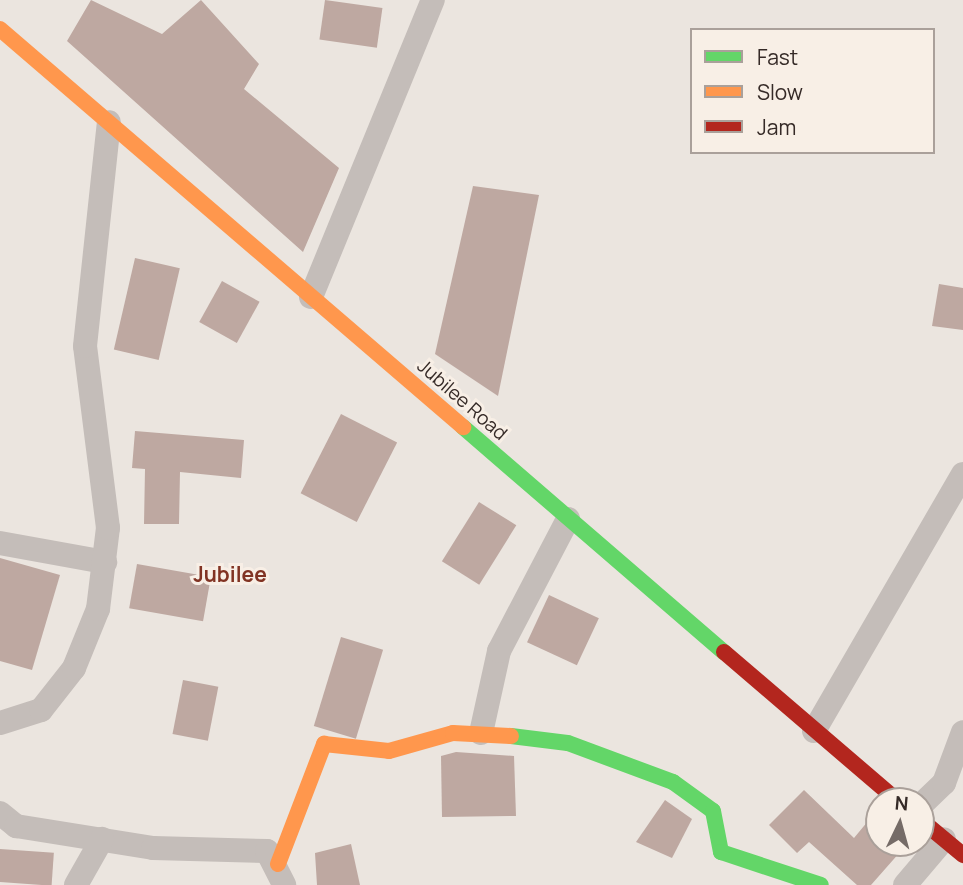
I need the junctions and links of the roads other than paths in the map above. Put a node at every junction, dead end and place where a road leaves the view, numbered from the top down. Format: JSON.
{"nodes":[{"id":1,"x":433,"y":0,"type":"edge"},
{"id":2,"x":0,"y":29,"type":"edge"},
{"id":3,"x":109,"y":122,"type":"junction"},
{"id":4,"x":311,"y":297,"type":"junction"},
{"id":5,"x":963,"y":474,"type":"edge"},
{"id":6,"x":568,"y":519,"type":"junction"},
{"id":7,"x":0,"y":543,"type":"edge"},
{"id":8,"x":106,"y":562,"type":"junction"},
{"id":9,"x":0,"y":723,"type":"edge"},
{"id":10,"x":814,"y":731,"type":"junction"},
{"id":11,"x":963,"y":732,"type":"edge"},
{"id":12,"x":481,"y":733,"type":"junction"},
{"id":13,"x":881,"y":787,"type":"edge"},
{"id":14,"x":935,"y":792,"type":"edge"},
{"id":15,"x":0,"y":813,"type":"edge"},
{"id":16,"x":935,"y":832,"type":"edge"},
{"id":17,"x":102,"y":839,"type":"junction"},
{"id":18,"x":944,"y":839,"type":"junction"},
{"id":19,"x":963,"y":855,"type":"edge"},
{"id":20,"x":281,"y":875,"type":"edge"},
{"id":21,"x":76,"y":885,"type":"edge"},
{"id":22,"x":821,"y":885,"type":"edge"},
{"id":23,"x":905,"y":885,"type":"edge"}],
"edges":[{"from":1,"to":4,"type":"street"},
{"from":2,"to":3,"type":"main road","name":"Jubilee Road"},
{"from":3,"to":4,"type":"main road","name":"Jubilee Road"},
{"from":3,"to":8,"type":"street"},
{"from":4,"to":6,"type":"main road","name":"Jubilee Road"},
{"from":5,"to":10,"type":"street"},
{"from":6,"to":10,"type":"main road","name":"Jubilee Road"},
{"from":6,"to":12,"type":"street"},
{"from":7,"to":8,"type":"street"},
{"from":8,"to":9,"type":"street"},
{"from":10,"to":13,"type":"main road","name":"Jubilee Road"},
{"from":11,"to":14,"type":"street"},
{"from":12,"to":20,"type":"main road"},
{"from":12,"to":22,"type":"main road"},
{"from":15,"to":17,"type":"street"},
{"from":16,"to":18,"type":"main road"},
{"from":17,"to":20,"type":"street"},
{"from":17,"to":21,"type":"street"},
{"from":18,"to":19,"type":"main road"},
{"from":18,"to":23,"type":"street"}]}
